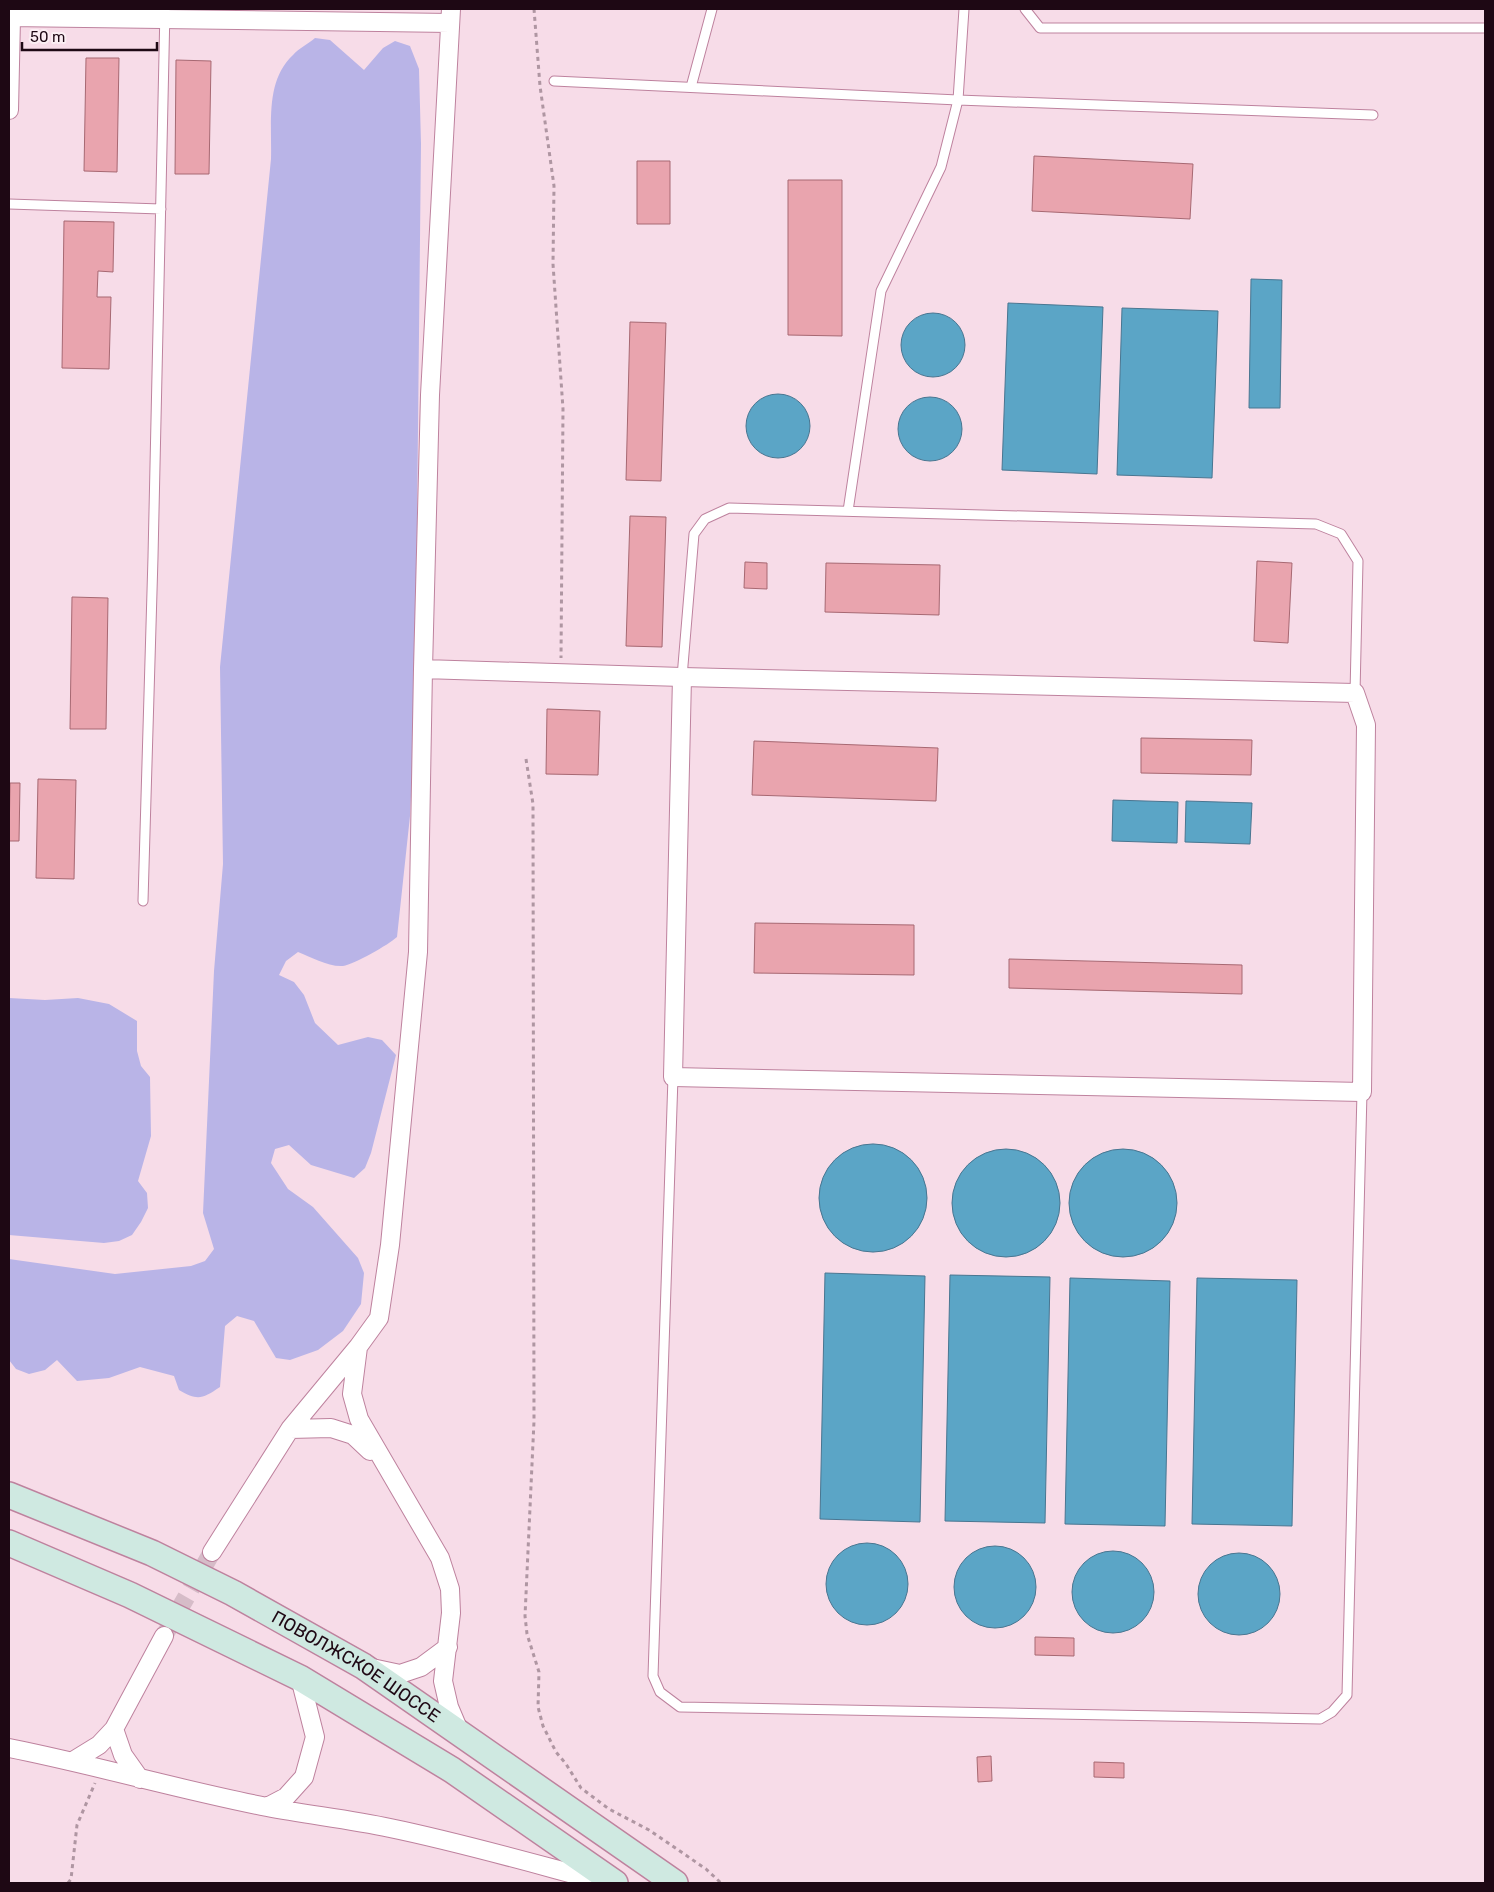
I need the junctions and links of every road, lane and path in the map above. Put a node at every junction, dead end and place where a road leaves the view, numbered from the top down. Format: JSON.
{"nodes":[{"id":1,"x":534,"y":9,"type":"edge"},
{"id":2,"x":712,"y":9,"type":"edge"},
{"id":3,"x":964,"y":9,"type":"edge"},
{"id":4,"x":1025,"y":9,"type":"edge"},
{"id":5,"x":165,"y":14,"type":"edge"},
{"id":6,"x":451,"y":16,"type":"edge"},
{"id":7,"x":10,"y":17,"type":"edge"},
{"id":8,"x":1485,"y":28,"type":"edge"},
{"id":9,"x":554,"y":81,"type":"dead end"},
{"id":10,"x":691,"y":87,"type":"junction"},
{"id":11,"x":958,"y":100,"type":"junction"},
{"id":12,"x":9,"y":110,"type":"edge"},
{"id":13,"x":1373,"y":114,"type":"dead end"},
{"id":14,"x":9,"y":204,"type":"edge"},
{"id":15,"x":161,"y":210,"type":"junction"},
{"id":16,"x":848,"y":511,"type":"junction"},
{"id":17,"x":423,"y":669,"type":"junction"},
{"id":18,"x":561,"y":674,"type":"junction"},
{"id":19,"x":682,"y":677,"type":"junction"},
{"id":20,"x":1355,"y":693,"type":"junction"},
{"id":21,"x":526,"y":759,"type":"dead end"},
{"id":22,"x":143,"y":901,"type":"dead end"},
{"id":23,"x":673,"y":1078,"type":"junction"},
{"id":24,"x":1362,"y":1092,"type":"junction"},
{"id":25,"x":358,"y":1346,"type":"junction"},
{"id":26,"x":290,"y":1429,"type":"junction"},
{"id":27,"x":383,"y":1463,"type":"junction"},
{"id":28,"x":9,"y":1495,"type":"edge"},
{"id":29,"x":9,"y":1543,"type":"edge"},
{"id":30,"x":212,"y":1552,"type":"tunnel mouth"},
{"id":31,"x":164,"y":1636,"type":"tunnel mouth"},
{"id":32,"x":448,"y":1647,"type":"junction"},
{"id":33,"x":363,"y":1666,"type":"junction"},
{"id":34,"x":300,"y":1678,"type":"junction"},
{"id":35,"x":114,"y":1729,"type":"junction"},
{"id":36,"x":9,"y":1734,"type":"edge"},
{"id":37,"x":462,"y":1736,"type":"junction"},
{"id":38,"x":9,"y":1748,"type":"edge"},
{"id":39,"x":27,"y":1752,"type":"junction"},
{"id":40,"x":73,"y":1761,"type":"junction"},
{"id":41,"x":101,"y":1769,"type":"junction"},
{"id":42,"x":140,"y":1779,"type":"junction"},
{"id":43,"x":267,"y":1807,"type":"junction"},
{"id":44,"x":68,"y":1883,"type":"edge"},
{"id":45,"x":606,"y":1883,"type":"edge"},
{"id":46,"x":615,"y":1883,"type":"edge"},
{"id":47,"x":675,"y":1883,"type":"edge"},
{"id":48,"x":721,"y":1883,"type":"edge"}],
"edges":[{"from":1,"to":18,"type":"path"},
{"from":2,"to":10,"type":"lane"},
{"from":3,"to":11,"type":"lane"},
{"from":4,"to":8,"type":"lane"},
{"from":5,"to":6,"type":"street"},
{"from":5,"to":7,"type":"street"},
{"from":5,"to":15,"type":"lane"},
{"from":6,"to":17,"type":"street"},
{"from":7,"to":12,"type":"street"},
{"from":9,"to":10,"type":"lane"},
{"from":10,"to":11,"type":"lane"},
{"from":11,"to":13,"type":"lane"},
{"from":11,"to":16,"type":"lane"},
{"from":14,"to":15,"type":"lane"},
{"from":15,"to":22,"type":"lane"},
{"from":16,"to":19,"type":"lane"},
{"from":16,"to":20,"type":"lane"},
{"from":17,"to":18,"type":"street"},
{"from":17,"to":25,"type":"street"},
{"from":18,"to":19,"type":"street"},
{"from":19,"to":20,"type":"street"},
{"from":19,"to":23,"type":"street"},
{"from":20,"to":24,"type":"street"},
{"from":21,"to":48,"type":"path"},
{"from":23,"to":24,"type":"street"},
{"from":23,"to":24,"type":"lane"},
{"from":25,"to":26,"type":"street"},
{"from":25,"to":27,"type":"street"},
{"from":26,"to":27,"type":"street"},
{"from":26,"to":30,"type":"street"},
{"from":27,"to":32,"type":"street"},
{"from":28,"to":33,"type":"street","name":"ПОВОЛЖСКОЕ ШОССЕ"},
{"from":29,"to":34,"type":"street","name":"ПОВОЛЖСКОЕ ШОССЕ"},
{"from":31,"to":35,"type":"street"},
{"from":32,"to":33,"type":"street"},
{"from":32,"to":37,"type":"street"},
{"from":33,"to":37,"type":"street","name":"ПОВОЛЖСКОЕ ШОССЕ"},
{"from":34,"to":43,"type":"street"},
{"from":34,"to":46,"type":"street","name":"ПОВОЛЖСКОЕ ШОССЕ"},
{"from":35,"to":40,"type":"street"},
{"from":35,"to":42,"type":"street"},
{"from":36,"to":39,"type":"street"},
{"from":37,"to":47,"type":"street","name":"ПОВОЛЖСКОЕ ШОССЕ"},
{"from":38,"to":39,"type":"street"},
{"from":39,"to":40,"type":"street"},
{"from":40,"to":41,"type":"street"},
{"from":41,"to":42,"type":"street"},
{"from":41,"to":44,"type":"path"},
{"from":42,"to":43,"type":"street"},
{"from":43,"to":45,"type":"street"}]}
